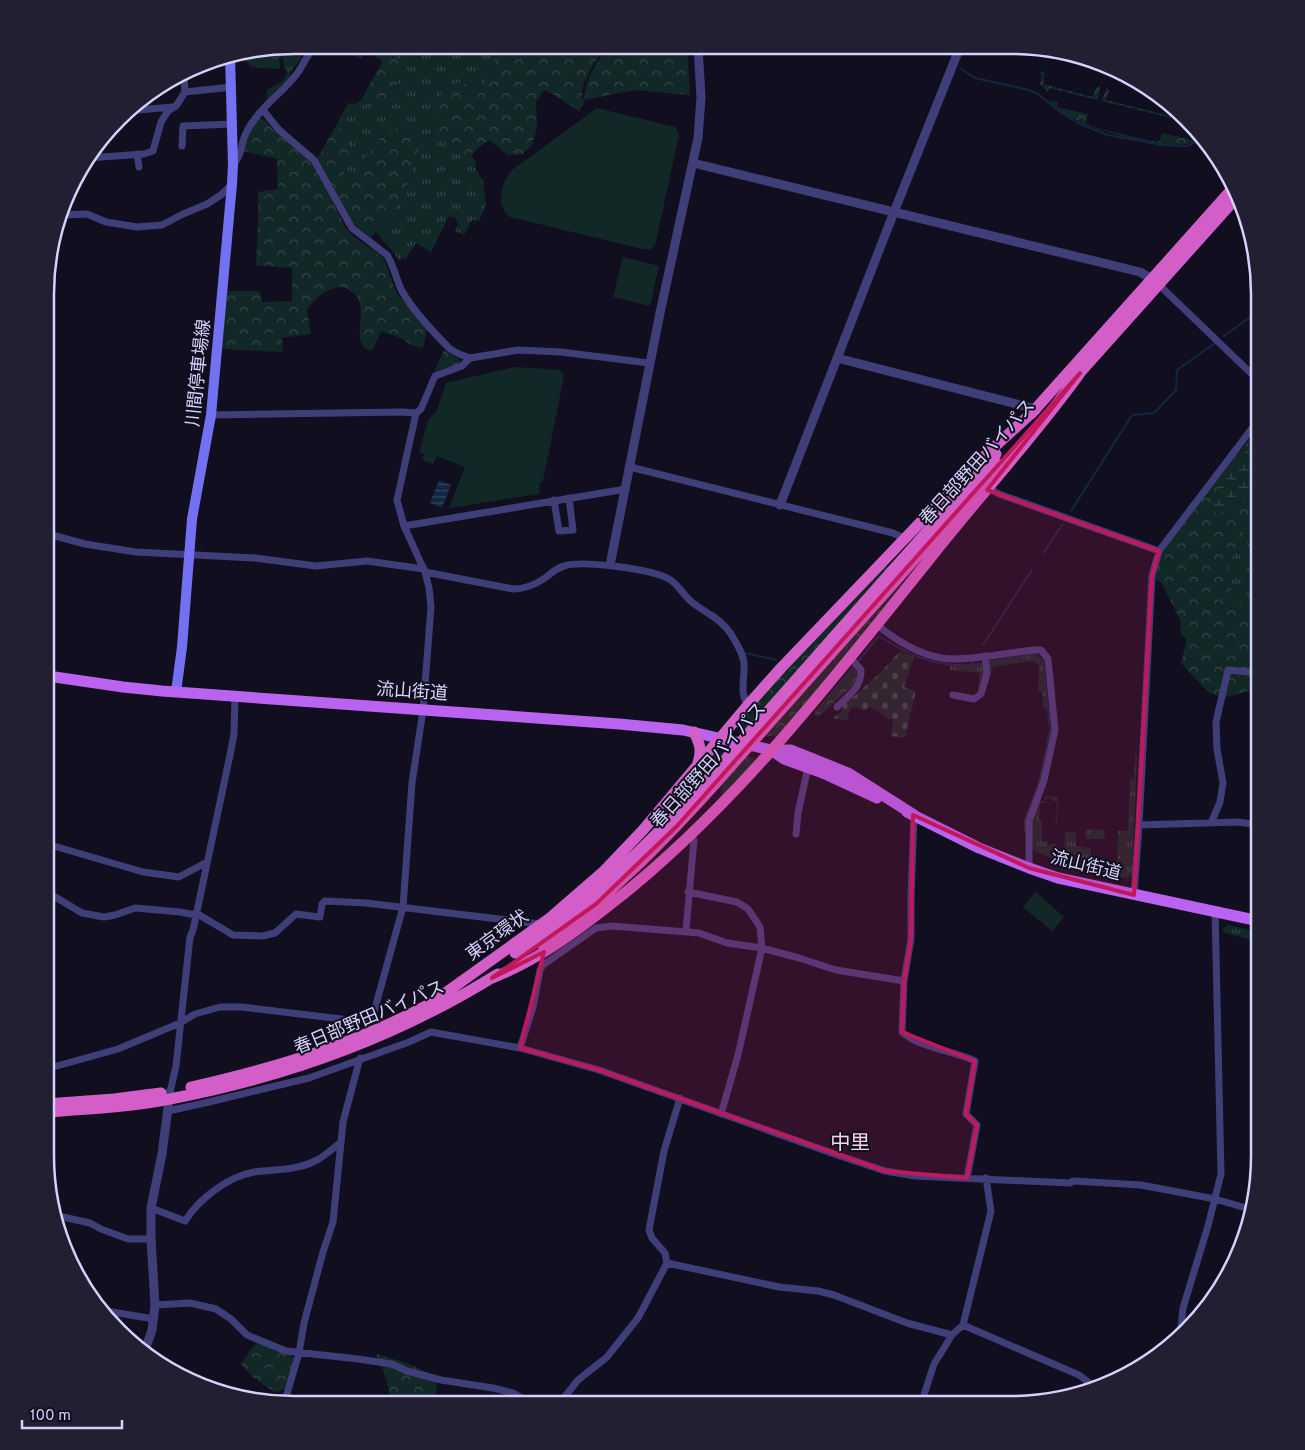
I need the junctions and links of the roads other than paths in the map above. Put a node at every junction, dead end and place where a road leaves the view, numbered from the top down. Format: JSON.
{"nodes":[{"id":1,"x":309,"y":54,"type":"edge"},
{"id":2,"x":698,"y":54,"type":"edge"},
{"id":3,"x":957,"y":54,"type":"edge"},
{"id":4,"x":230,"y":62,"type":"edge"},
{"id":5,"x":184,"y":80,"type":"edge"},
{"id":6,"x":232,"y":87,"type":"junction"},
{"id":7,"x":185,"y":92,"type":"junction"},
{"id":8,"x":176,"y":106,"type":"junction"},
{"id":9,"x":263,"y":110,"type":"junction"},
{"id":10,"x":138,"y":111,"type":"edge"},
{"id":11,"x":233,"y":124,"type":"junction"},
{"id":12,"x":182,"y":146,"type":"dead end"},
{"id":13,"x":137,"y":154,"type":"junction"},
{"id":14,"x":96,"y":157,"type":"edge"},
{"id":15,"x":693,"y":163,"type":"junction"},
{"id":16,"x":233,"y":165,"type":"junction"},
{"id":17,"x":139,"y":167,"type":"dead end"},
{"id":18,"x":232,"y":184,"type":"junction"},
{"id":19,"x":1229,"y":192,"type":"edge"},
{"id":20,"x":1233,"y":201,"type":"edge"},
{"id":21,"x":894,"y":212,"type":"junction"},
{"id":22,"x":67,"y":215,"type":"edge"},
{"id":23,"x":1155,"y":282,"type":"junction"},
{"id":24,"x":470,"y":358,"type":"junction"},
{"id":25,"x":837,"y":358,"type":"junction"},
{"id":26,"x":649,"y":364,"type":"junction"},
{"id":27,"x":1080,"y":373,"type":"junction"},
{"id":28,"x":1251,"y":373,"type":"edge"},
{"id":29,"x":1036,"y":409,"type":"junction"},
{"id":30,"x":416,"y":413,"type":"junction"},
{"id":31,"x":211,"y":415,"type":"junction"},
{"id":32,"x":1251,"y":431,"type":"edge"},
{"id":33,"x":630,"y":467,"type":"junction"},
{"id":34,"x":989,"y":488,"type":"junction"},
{"id":35,"x":626,"y":489,"type":"junction"},
{"id":36,"x":569,"y":498,"type":"junction"},
{"id":37,"x":554,"y":500,"type":"junction"},
{"id":38,"x":780,"y":505,"type":"junction"},
{"id":39,"x":404,"y":526,"type":"junction"},
{"id":40,"x":54,"y":536,"type":"edge"},
{"id":41,"x":906,"y":539,"type":"junction"},
{"id":42,"x":1159,"y":551,"type":"junction"},
{"id":43,"x":190,"y":556,"type":"junction"},
{"id":44,"x":611,"y":560,"type":"dead end"},
{"id":45,"x":424,"y":570,"type":"junction"},
{"id":46,"x":896,"y":574,"type":"junction"},
{"id":47,"x":877,"y":625,"type":"junction"},
{"id":48,"x":985,"y":656,"type":"junction"},
{"id":49,"x":850,"y":657,"type":"junction"},
{"id":50,"x":1251,"y":672,"type":"edge"},
{"id":51,"x":54,"y":677,"type":"edge"},
{"id":52,"x":176,"y":692,"type":"junction"},
{"id":53,"x":953,"y":695,"type":"dead end"},
{"id":54,"x":235,"y":696,"type":"junction"},
{"id":55,"x":748,"y":705,"type":"junction"},
{"id":56,"x":837,"y":707,"type":"dead end"},
{"id":57,"x":423,"y":710,"type":"junction"},
{"id":58,"x":694,"y":732,"type":"junction"},
{"id":59,"x":720,"y":738,"type":"junction"},
{"id":60,"x":771,"y":750,"type":"junction"},
{"id":61,"x":698,"y":765,"type":"junction"},
{"id":62,"x":808,"y":767,"type":"junction"},
{"id":63,"x":712,"y":781,"type":"junction"},
{"id":64,"x":914,"y":815,"type":"junction"},
{"id":65,"x":1211,"y":823,"type":"junction"},
{"id":66,"x":1251,"y":824,"type":"edge"},
{"id":67,"x":1139,"y":825,"type":"junction"},
{"id":68,"x":796,"y":834,"type":"dead end"},
{"id":69,"x":689,"y":836,"type":"junction"},
{"id":70,"x":54,"y":846,"type":"edge"},
{"id":71,"x":207,"y":862,"type":"junction"},
{"id":72,"x":1029,"y":868,"type":"junction"},
{"id":73,"x":688,"y":892,"type":"junction"},
{"id":74,"x":1134,"y":895,"type":"junction"},
{"id":75,"x":54,"y":896,"type":"edge"},
{"id":76,"x":403,"y":907,"type":"junction"},
{"id":77,"x":1215,"y":910,"type":"junction"},
{"id":78,"x":196,"y":914,"type":"junction"},
{"id":79,"x":1251,"y":919,"type":"edge"},
{"id":80,"x":540,"y":924,"type":"junction"},
{"id":81,"x":686,"y":930,"type":"junction"},
{"id":82,"x":762,"y":948,"type":"junction"},
{"id":83,"x":492,"y":978,"type":"junction"},
{"id":84,"x":904,"y":981,"type":"junction"},
{"id":85,"x":430,"y":1004,"type":"junction"},
{"id":86,"x":180,"y":1023,"type":"junction"},
{"id":87,"x":520,"y":1048,"type":"junction"},
{"id":88,"x":360,"y":1058,"type":"junction"},
{"id":89,"x":54,"y":1067,"type":"edge"},
{"id":90,"x":680,"y":1098,"type":"junction"},
{"id":91,"x":169,"y":1101,"type":"junction"},
{"id":92,"x":54,"y":1103,"type":"edge"},
{"id":93,"x":54,"y":1111,"type":"edge"},
{"id":94,"x":721,"y":1114,"type":"junction"},
{"id":95,"x":340,"y":1143,"type":"junction"},
{"id":96,"x":967,"y":1178,"type":"junction"},
{"id":97,"x":986,"y":1178,"type":"junction"},
{"id":98,"x":1215,"y":1199,"type":"junction"},
{"id":99,"x":151,"y":1208,"type":"junction"},
{"id":100,"x":1246,"y":1208,"type":"edge"},
{"id":101,"x":61,"y":1217,"type":"edge"},
{"id":102,"x":151,"y":1239,"type":"junction"},
{"id":103,"x":667,"y":1263,"type":"junction"},
{"id":104,"x":155,"y":1305,"type":"junction"},
{"id":105,"x":110,"y":1312,"type":"edge"},
{"id":106,"x":154,"y":1319,"type":"junction"},
{"id":107,"x":963,"y":1325,"type":"junction"},
{"id":108,"x":1181,"y":1326,"type":"edge"},
{"id":109,"x":952,"y":1334,"type":"junction"},
{"id":110,"x":146,"y":1346,"type":"edge"},
{"id":111,"x":299,"y":1353,"type":"junction"},
{"id":112,"x":1090,"y":1384,"type":"edge"},
{"id":113,"x":286,"y":1396,"type":"edge"},
{"id":114,"x":519,"y":1396,"type":"edge"},
{"id":115,"x":565,"y":1396,"type":"edge"},
{"id":116,"x":924,"y":1396,"type":"edge"}],
"edges":[{"from":1,"to":9,"type":"street"},
{"from":2,"to":15,"type":"street"},
{"from":3,"to":21,"type":"street"},
{"from":4,"to":6,"type":"main road","name":"川間停車場線"},
{"from":5,"to":7,"type":"street"},
{"from":6,"to":7,"type":"street"},
{"from":6,"to":11,"type":"main road","name":"川間停車場線"},
{"from":7,"to":8,"type":"street"},
{"from":8,"to":10,"type":"street"},
{"from":8,"to":13,"type":"street"},
{"from":9,"to":16,"type":"street"},
{"from":9,"to":24,"type":"street"},
{"from":11,"to":12,"type":"street"},
{"from":11,"to":16,"type":"main road","name":"川間停車場線"},
{"from":13,"to":14,"type":"street"},
{"from":13,"to":17,"type":"street"},
{"from":15,"to":21,"type":"street"},
{"from":15,"to":26,"type":"street"},
{"from":16,"to":18,"type":"main road","name":"川間停車場線"},
{"from":18,"to":22,"type":"street"},
{"from":18,"to":31,"type":"main road","name":"川間停車場線"},
{"from":19,"to":23,"type":"highway","name":"春日部野田バイパス"},
{"from":20,"to":23,"type":"highway","name":"春日部野田バイパス"},
{"from":21,"to":23,"type":"street"},
{"from":21,"to":25,"type":"street"},
{"from":23,"to":27,"type":"highway","name":"春日部野田バイパス"},
{"from":23,"to":28,"type":"street"},
{"from":23,"to":29,"type":"highway","name":"春日部野田バイパス"},
{"from":24,"to":26,"type":"street"},
{"from":24,"to":30,"type":"street"},
{"from":25,"to":29,"type":"street"},
{"from":25,"to":38,"type":"street"},
{"from":26,"to":33,"type":"street"},
{"from":27,"to":34,"type":"highway"},
{"from":27,"to":46,"type":"highway","name":"春日部野田バイパス"},
{"from":29,"to":41,"type":"highway","name":"東京環状"},
{"from":29,"to":46,"type":"highway","name":"春日部野田バイパス"},
{"from":30,"to":31,"type":"street"},
{"from":30,"to":39,"type":"street"},
{"from":31,"to":43,"type":"main road","name":"川間停車場線"},
{"from":32,"to":42,"type":"street"},
{"from":33,"to":35,"type":"street"},
{"from":33,"to":38,"type":"street"},
{"from":34,"to":42,"type":"street"},
{"from":34,"to":47,"type":"highway"},
{"from":35,"to":36,"type":"street"},
{"from":35,"to":44,"type":"street"},
{"from":36,"to":37,"type":"street"},
{"from":36,"to":37,"type":"street"},
{"from":37,"to":39,"type":"street"},
{"from":38,"to":41,"type":"street"},
{"from":39,"to":45,"type":"street"},
{"from":40,"to":43,"type":"street"},
{"from":41,"to":55,"type":"highway","name":"東京環状"},
{"from":42,"to":67,"type":"street"},
{"from":43,"to":45,"type":"street"},
{"from":43,"to":52,"type":"main road","name":"川間停車場線"},
{"from":45,"to":55,"type":"street"},
{"from":45,"to":57,"type":"street"},
{"from":46,"to":63,"type":"highway","name":"春日部野田バイパス","bridge":true},
{"from":47,"to":48,"type":"street"},
{"from":47,"to":49,"type":"highway"},
{"from":48,"to":53,"type":"street"},
{"from":48,"to":72,"type":"street"},
{"from":49,"to":56,"type":"street"},
{"from":49,"to":60,"type":"highway"},
{"from":50,"to":65,"type":"street"},
{"from":51,"to":52,"type":"main road","name":"流山街道"},
{"from":52,"to":54,"type":"main road","name":"流山街道"},
{"from":54,"to":57,"type":"main road","name":"流山街道"},
{"from":54,"to":71,"type":"street"},
{"from":55,"to":59,"type":"highway","name":"東京環状"},
{"from":57,"to":58,"type":"main road","name":"流山街道"},
{"from":57,"to":76,"type":"street"},
{"from":58,"to":59,"type":"main road","name":"流山街道"},
{"from":58,"to":61,"type":"highway"},
{"from":59,"to":60,"type":"main road","name":"流山街道"},
{"from":59,"to":61,"type":"highway","name":"東京環状"},
{"from":60,"to":62,"type":"main road","name":"流山街道"},
{"from":60,"to":64,"type":"main road","name":"流山街道"},
{"from":60,"to":69,"type":"highway"},
{"from":61,"to":80,"type":"highway","name":"東京環状"},
{"from":62,"to":64,"type":"main road","name":"流山街道"},
{"from":62,"to":68,"type":"street"},
{"from":63,"to":83,"type":"highway","name":"春日部野田バイパス"},
{"from":63,"to":85,"type":"highway","name":"春日部野田バイパス"},
{"from":64,"to":72,"type":"main road","name":"流山街道"},
{"from":64,"to":84,"type":"street"},
{"from":65,"to":66,"type":"street"},
{"from":65,"to":67,"type":"street"},
{"from":67,"to":74,"type":"street"},
{"from":69,"to":73,"type":"street"},
{"from":69,"to":83,"type":"highway"},
{"from":70,"to":71,"type":"street"},
{"from":71,"to":78,"type":"street"},
{"from":72,"to":74,"type":"main road","name":"流山街道"},
{"from":73,"to":81,"type":"street"},
{"from":73,"to":82,"type":"street"},
{"from":74,"to":77,"type":"main road","name":"流山街道"},
{"from":75,"to":78,"type":"street"},
{"from":76,"to":78,"type":"street"},
{"from":76,"to":80,"type":"street"},
{"from":76,"to":86,"type":"street"},
{"from":77,"to":79,"type":"main road","name":"流山街道"},
{"from":77,"to":98,"type":"street"},
{"from":78,"to":86,"type":"street"},
{"from":80,"to":85,"type":"highway","name":"東京環状"},
{"from":81,"to":82,"type":"street"},
{"from":81,"to":87,"type":"street"},
{"from":82,"to":84,"type":"street"},
{"from":82,"to":94,"type":"street"},
{"from":83,"to":91,"type":"highway","name":"春日部野田バイパス"},
{"from":84,"to":96,"type":"street"},
{"from":85,"to":91,"type":"highway","name":"春日部野田バイパス"},
{"from":86,"to":89,"type":"street"},
{"from":86,"to":91,"type":"street"},
{"from":87,"to":88,"type":"street"},
{"from":87,"to":90,"type":"street"},
{"from":88,"to":91,"type":"street"},
{"from":88,"to":95,"type":"street"},
{"from":90,"to":94,"type":"street"},
{"from":90,"to":103,"type":"street"},
{"from":91,"to":92,"type":"highway","name":"春日部野田バイパス"},
{"from":91,"to":93,"type":"highway","name":"春日部野田バイパス"},
{"from":91,"to":99,"type":"street"},
{"from":94,"to":96,"type":"street"},
{"from":95,"to":99,"type":"street"},
{"from":95,"to":111,"type":"street"},
{"from":96,"to":97,"type":"street"},
{"from":97,"to":98,"type":"street"},
{"from":97,"to":107,"type":"street"},
{"from":98,"to":100,"type":"street"},
{"from":98,"to":108,"type":"street"},
{"from":99,"to":102,"type":"street"},
{"from":101,"to":102,"type":"street"},
{"from":102,"to":104,"type":"street"},
{"from":103,"to":109,"type":"street"},
{"from":103,"to":115,"type":"street"},
{"from":104,"to":106,"type":"street"},
{"from":104,"to":111,"type":"street"},
{"from":105,"to":106,"type":"street"},
{"from":106,"to":110,"type":"street"},
{"from":107,"to":109,"type":"street"},
{"from":107,"to":112,"type":"street"},
{"from":109,"to":116,"type":"street"},
{"from":111,"to":113,"type":"street"},
{"from":111,"to":114,"type":"street"}]}
